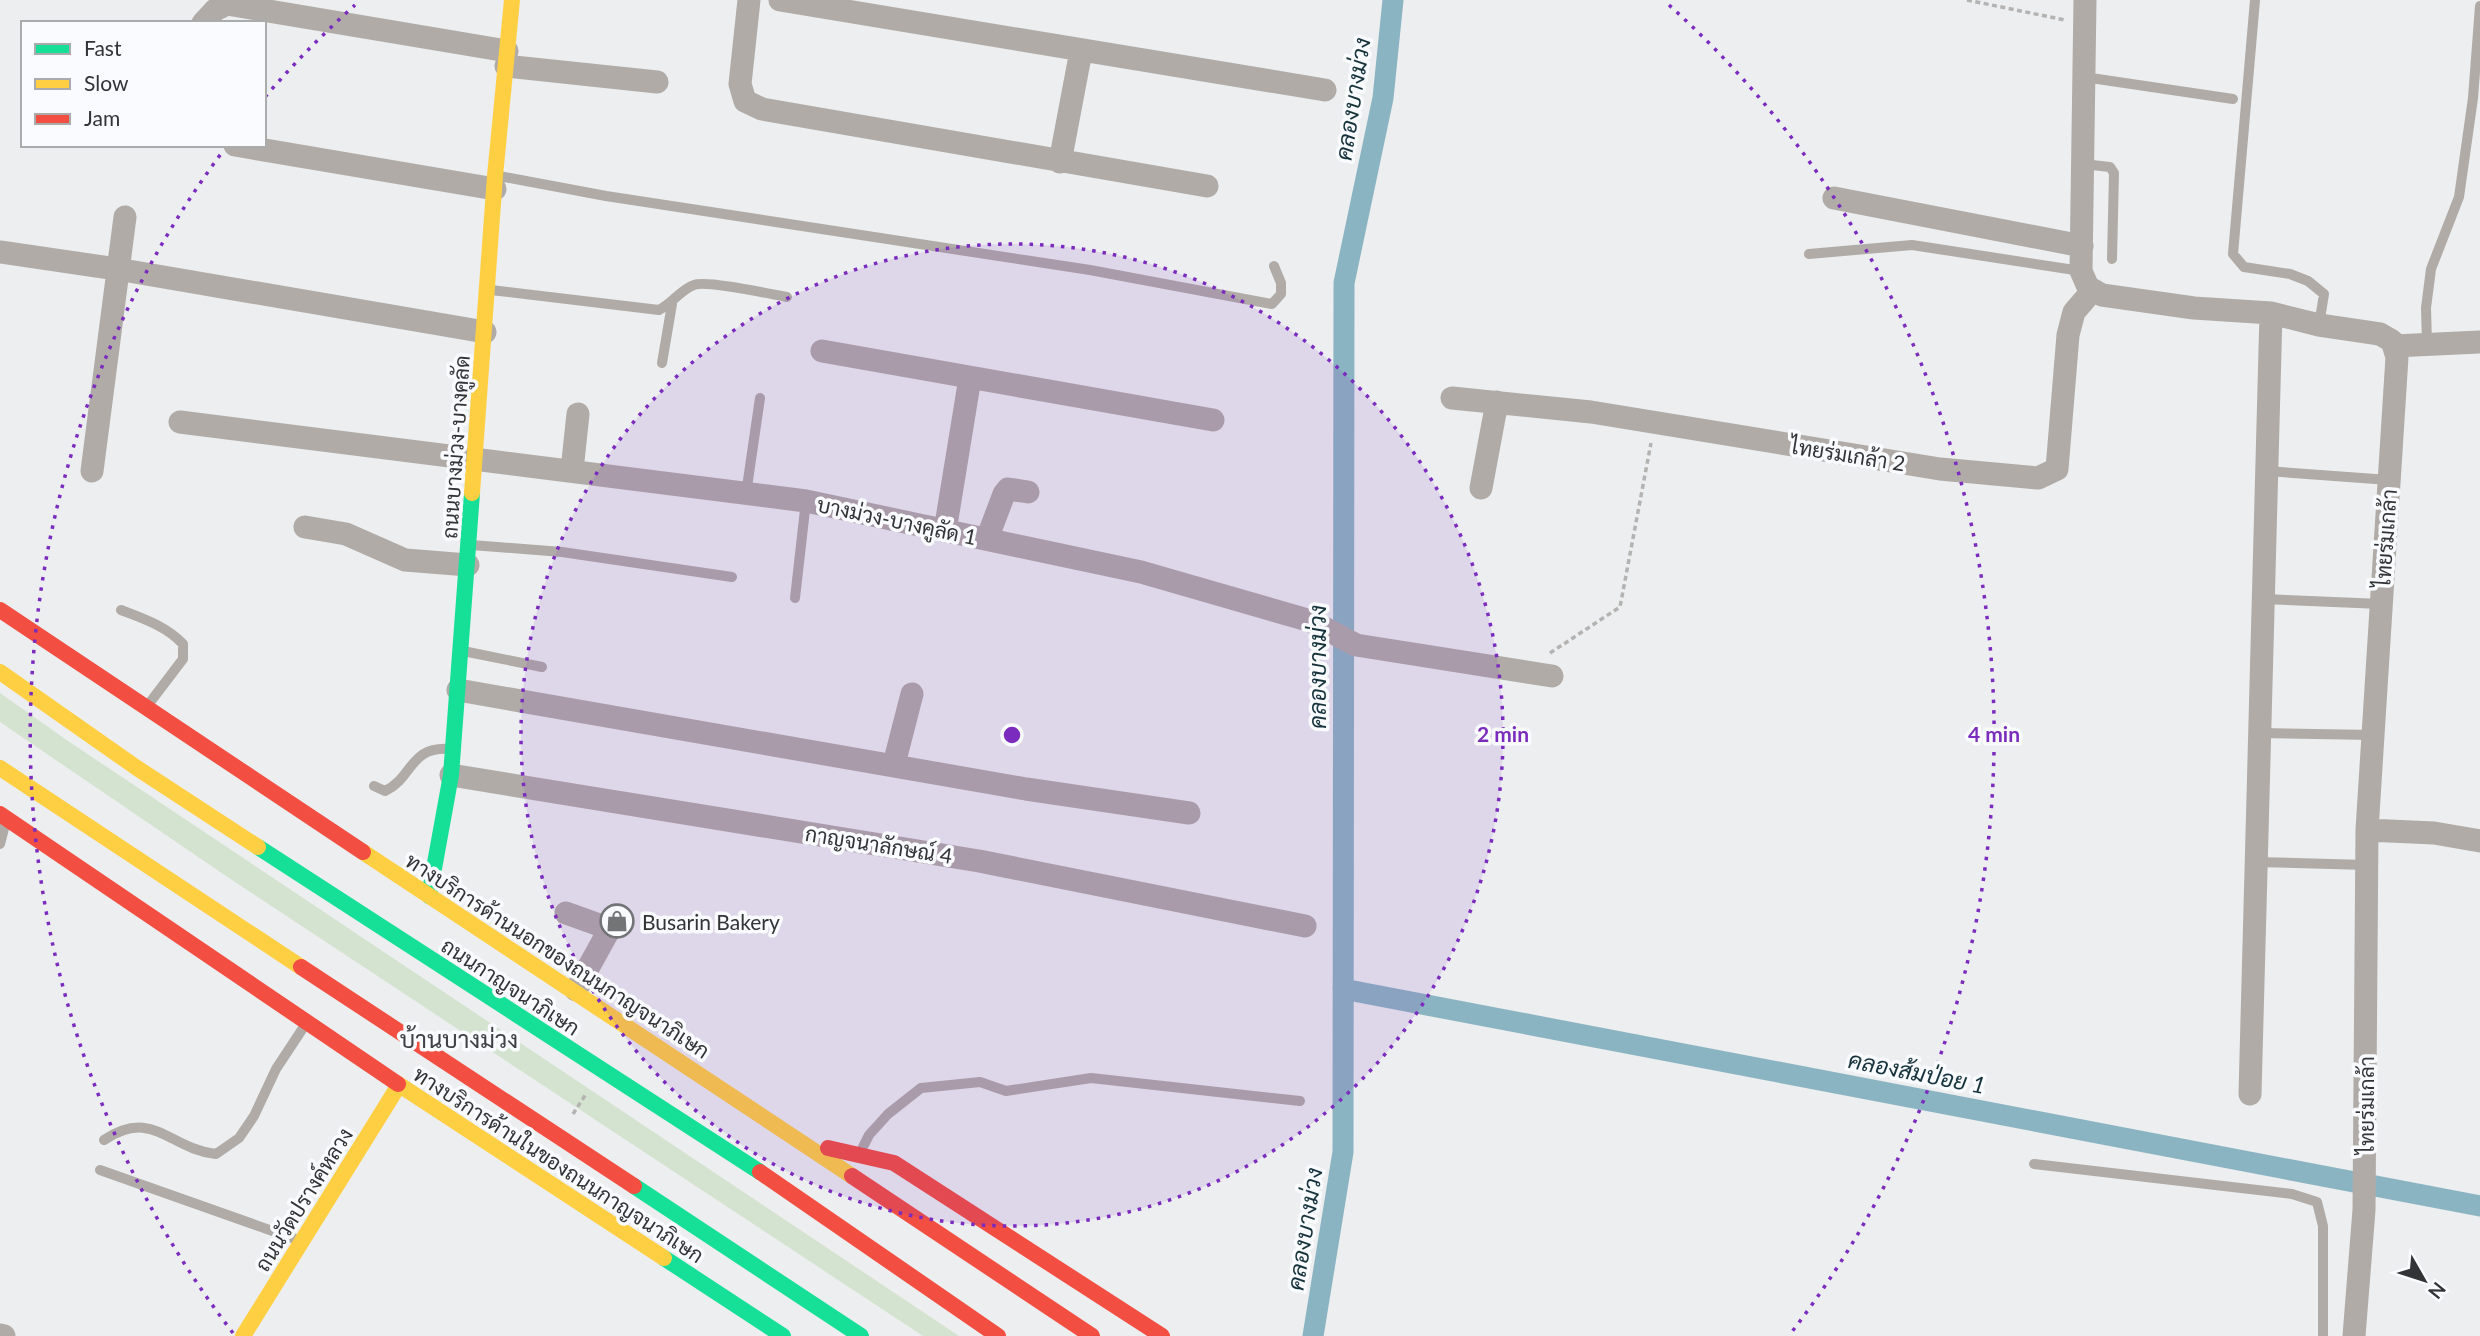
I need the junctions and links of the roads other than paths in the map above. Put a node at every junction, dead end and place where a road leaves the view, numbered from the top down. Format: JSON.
{"nodes":[{"id":1,"x":512,"y":0,"type":"edge"},
{"id":2,"x":749,"y":0,"type":"edge"},
{"id":3,"x":780,"y":0,"type":"edge"},
{"id":4,"x":2085,"y":0,"type":"edge"},
{"id":5,"x":2255,"y":0,"type":"edge"},
{"id":6,"x":258,"y":4,"type":"edge"},
{"id":7,"x":2480,"y":6,"type":"edge"},
{"id":8,"x":206,"y":21,"type":"edge"},
{"id":9,"x":1081,"y":51,"type":"junction"},
{"id":10,"x":506,"y":58,"type":"junction"},
{"id":11,"x":2084,"y":77,"type":"junction"},
{"id":12,"x":657,"y":82,"type":"dead end"},
{"id":13,"x":1325,"y":90,"type":"dead end"},
{"id":14,"x":2233,"y":99,"type":"dead end"},
{"id":15,"x":249,"y":147,"type":"edge"},
{"id":16,"x":1060,"y":162,"type":"junction"},
{"id":17,"x":2083,"y":164,"type":"junction"},
{"id":18,"x":495,"y":182,"type":"junction"},
{"id":19,"x":1207,"y":186,"type":"dead end"},
{"id":20,"x":1834,"y":198,"type":"dead end"},
{"id":21,"x":125,"y":217,"type":"dead end"},
{"id":22,"x":2082,"y":246,"type":"junction"},
{"id":23,"x":0,"y":253,"type":"edge"},
{"id":24,"x":1809,"y":254,"type":"dead end"},
{"id":25,"x":2112,"y":259,"type":"dead end"},
{"id":26,"x":1273,"y":266,"type":"dead end"},
{"id":27,"x":117,"y":269,"type":"junction"},
{"id":28,"x":2087,"y":281,"type":"junction"},
{"id":29,"x":488,"y":290,"type":"junction"},
{"id":30,"x":787,"y":297,"type":"dead end"},
{"id":31,"x":671,"y":304,"type":"junction"},
{"id":32,"x":2272,"y":313,"type":"junction"},
{"id":33,"x":2319,"y":325,"type":"junction"},
{"id":34,"x":485,"y":332,"type":"junction"},
{"id":35,"x":2480,"y":342,"type":"edge"},
{"id":36,"x":2427,"y":343,"type":"junction"},
{"id":37,"x":2394,"y":346,"type":"junction"},
{"id":38,"x":822,"y":351,"type":"dead end"},
{"id":39,"x":662,"y":363,"type":"dead end"},
{"id":40,"x":970,"y":377,"type":"junction"},
{"id":41,"x":760,"y":398,"type":"dead end"},
{"id":42,"x":1452,"y":398,"type":"dead end"},
{"id":43,"x":1497,"y":402,"type":"junction"},
{"id":44,"x":578,"y":414,"type":"dead end"},
{"id":45,"x":1213,"y":420,"type":"dead end"},
{"id":46,"x":180,"y":422,"type":"dead end"},
{"id":47,"x":475,"y":458,"type":"junction"},
{"id":48,"x":92,"y":471,"type":"dead end"},
{"id":49,"x":572,"y":471,"type":"junction"},
{"id":50,"x":2267,"y":471,"type":"junction"},
{"id":51,"x":2389,"y":480,"type":"junction"},
{"id":52,"x":1481,"y":488,"type":"dead end"},
{"id":53,"x":1028,"y":492,"type":"dead end"},
{"id":54,"x":746,"y":494,"type":"junction"},
{"id":55,"x":806,"y":501,"type":"junction"},
{"id":56,"x":305,"y":527,"type":"dead end"},
{"id":57,"x":946,"y":531,"type":"junction"},
{"id":58,"x":987,"y":539,"type":"junction"},
{"id":59,"x":469,"y":555,"type":"junction"},
{"id":60,"x":732,"y":577,"type":"dead end"},
{"id":61,"x":795,"y":598,"type":"dead end"},
{"id":62,"x":2263,"y":599,"type":"junction"},
{"id":63,"x":2381,"y":604,"type":"junction"},
{"id":64,"x":0,"y":610,"type":"edge"},
{"id":65,"x":121,"y":610,"type":"dead end"},
{"id":66,"x":461,"y":651,"type":"junction"},
{"id":67,"x":542,"y":667,"type":"dead end"},
{"id":68,"x":0,"y":672,"type":"edge"},
{"id":69,"x":1552,"y":676,"type":"dead end"},
{"id":70,"x":458,"y":690,"type":"junction"},
{"id":71,"x":912,"y":694,"type":"dead end"},
{"id":72,"x":146,"y":709,"type":"junction"},
{"id":73,"x":2260,"y":733,"type":"junction"},
{"id":74,"x":2373,"y":735,"type":"junction"},
{"id":75,"x":453,"y":749,"type":"junction"},
{"id":76,"x":894,"y":764,"type":"junction"},
{"id":77,"x":0,"y":768,"type":"edge"},
{"id":78,"x":451,"y":775,"type":"junction"},
{"id":79,"x":374,"y":786,"type":"dead end"},
{"id":80,"x":1189,"y":813,"type":"dead end"},
{"id":81,"x":3,"y":816,"type":"edge"},
{"id":82,"x":2367,"y":830,"type":"junction"},
{"id":83,"x":2480,"y":841,"type":"edge"},
{"id":84,"x":0,"y":844,"type":"edge"},
{"id":85,"x":2256,"y":862,"type":"junction"},
{"id":86,"x":2367,"y":865,"type":"junction"},
{"id":87,"x":429,"y":896,"type":"junction"},
{"id":88,"x":566,"y":913,"type":"dead end"},
{"id":89,"x":1305,"y":926,"type":"dead end"},
{"id":90,"x":576,"y":990,"type":"junction"},
{"id":91,"x":307,"y":1022,"type":"junction"},
{"id":92,"x":400,"y":1085,"type":"junction"},
{"id":93,"x":2250,"y":1094,"type":"dead end"},
{"id":94,"x":1300,"y":1101,"type":"dead end"},
{"id":95,"x":104,"y":1140,"type":"dead end"},
{"id":96,"x":799,"y":1140,"type":"junction"},
{"id":97,"x":858,"y":1158,"type":"junction"},
{"id":98,"x":2034,"y":1164,"type":"dead end"},
{"id":99,"x":100,"y":1170,"type":"dead end"},
{"id":100,"x":302,"y":1241,"type":"junction"},
{"id":101,"x":751,"y":1314,"type":"junction"},
{"id":102,"x":243,"y":1336,"type":"edge"},
{"id":103,"x":766,"y":1336,"type":"edge"},
{"id":104,"x":783,"y":1336,"type":"edge"},
{"id":105,"x":861,"y":1336,"type":"edge"},
{"id":106,"x":998,"y":1336,"type":"edge"},
{"id":107,"x":1092,"y":1336,"type":"edge"},
{"id":108,"x":1162,"y":1336,"type":"edge"},
{"id":109,"x":2323,"y":1336,"type":"edge"},
{"id":110,"x":2354,"y":1336,"type":"edge"}],
"edges":[{"from":1,"to":10,"type":"main road","name":"ถนนบางม่วง-บางคูลัด"},
{"from":2,"to":16,"type":"street"},
{"from":3,"to":9,"type":"street"},
{"from":4,"to":11,"type":"street"},
{"from":5,"to":33,"type":"lane"},
{"from":6,"to":8,"type":"street"},
{"from":6,"to":10,"type":"street"},
{"from":7,"to":36,"type":"lane"},
{"from":9,"to":13,"type":"street"},
{"from":9,"to":16,"type":"street"},
{"from":10,"to":12,"type":"street"},
{"from":10,"to":18,"type":"main road","name":"ถนนบางม่วง-บางคูลัด"},
{"from":11,"to":14,"type":"lane"},
{"from":11,"to":17,"type":"street"},
{"from":15,"to":18,"type":"street"},
{"from":16,"to":19,"type":"street"},
{"from":17,"to":22,"type":"street"},
{"from":17,"to":25,"type":"lane"},
{"from":18,"to":26,"type":"lane"},
{"from":18,"to":29,"type":"main road","name":"ถนนบางม่วง-บางคูลัด"},
{"from":20,"to":22,"type":"street"},
{"from":21,"to":27,"type":"street"},
{"from":22,"to":28,"type":"street"},
{"from":23,"to":27,"type":"street"},
{"from":24,"to":28,"type":"lane"},
{"from":27,"to":34,"type":"street"},
{"from":27,"to":48,"type":"street"},
{"from":28,"to":32,"type":"street"},
{"from":28,"to":43,"type":"street","name":"ไทยร่มเกล้า 2"},
{"from":29,"to":31,"type":"lane"},
{"from":29,"to":34,"type":"main road","name":"ถนนบางม่วง-บางคูลัด"},
{"from":30,"to":31,"type":"lane"},
{"from":31,"to":39,"type":"lane"},
{"from":32,"to":33,"type":"street"},
{"from":32,"to":50,"type":"street"},
{"from":33,"to":37,"type":"street"},
{"from":34,"to":47,"type":"main road","name":"ถนนบางม่วง-บางคูลัด"},
{"from":35,"to":36,"type":"street"},
{"from":36,"to":37,"type":"street"},
{"from":37,"to":51,"type":"street","name":"ไทยร่มเกล้า"},
{"from":38,"to":40,"type":"street"},
{"from":40,"to":45,"type":"street"},
{"from":40,"to":57,"type":"street"},
{"from":41,"to":54,"type":"lane"},
{"from":42,"to":43,"type":"street","name":"ไทยร่มเกล้า 2"},
{"from":43,"to":52,"type":"street"},
{"from":44,"to":49,"type":"street"},
{"from":46,"to":47,"type":"street","name":"บางม่วง-บางคูลัด 1"},
{"from":47,"to":49,"type":"street","name":"บางม่วง-บางคูลัด 1"},
{"from":47,"to":59,"type":"main road","name":"ถนนบางม่วง-บางคูลัด"},
{"from":49,"to":54,"type":"street","name":"บางม่วง-บางคูลัด 1"},
{"from":50,"to":51,"type":"lane"},
{"from":50,"to":62,"type":"street"},
{"from":51,"to":63,"type":"street","name":"ไทยร่มเกล้า"},
{"from":53,"to":58,"type":"street"},
{"from":54,"to":55,"type":"street","name":"บางม่วง-บางคูลัด 1"},
{"from":55,"to":57,"type":"street","name":"บางม่วง-บางคูลัด 1"},
{"from":55,"to":61,"type":"lane"},
{"from":56,"to":59,"type":"street"},
{"from":57,"to":58,"type":"street","name":"บางม่วง-บางคูลัด 1"},
{"from":58,"to":69,"type":"street","name":"บางม่วง-บางคูลัด 1"},
{"from":59,"to":60,"type":"lane"},
{"from":59,"to":66,"type":"main road","name":"ถนนบางม่วง-บางคูลัด"},
{"from":62,"to":63,"type":"lane"},
{"from":62,"to":73,"type":"street"},
{"from":63,"to":74,"type":"street","name":"ไทยร่มเกล้า"},
{"from":64,"to":72,"type":"main road","name":"ทางบริการด้านนอกของถนนกาญจนาภิเษก"},
{"from":65,"to":72,"type":"lane"},
{"from":66,"to":67,"type":"lane"},
{"from":66,"to":70,"type":"main road","name":"ถนนบางม่วง-บางคูลัด"},
{"from":68,"to":106,"type":"main road","name":"ถนนกาญจนาภิเษก"},
{"from":70,"to":75,"type":"main road","name":"ถนนบางม่วง-บางคูลัด"},
{"from":70,"to":76,"type":"street"},
{"from":71,"to":76,"type":"street"},
{"from":72,"to":87,"type":"main road","name":"ทางบริการด้านนอกของถนนกาญจนาภิเษก"},
{"from":73,"to":74,"type":"lane"},
{"from":73,"to":85,"type":"street"},
{"from":74,"to":82,"type":"street","name":"ไทยร่มเกล้า"},
{"from":75,"to":78,"type":"main road","name":"ถนนบางม่วง-บางคูลัด"},
{"from":75,"to":79,"type":"lane"},
{"from":76,"to":80,"type":"street"},
{"from":77,"to":105,"type":"main road"},
{"from":78,"to":87,"type":"main road","name":"ถนนบางม่วง-บางคูลัด"},
{"from":78,"to":89,"type":"street","name":"กาญจนาลักษณ์ 4"},
{"from":81,"to":84,"type":"lane"},
{"from":81,"to":91,"type":"main road","name":"ทางบริการด้านในของถนนกาญจนาภิเษก"},
{"from":82,"to":83,"type":"street"},
{"from":82,"to":86,"type":"street","name":"ไทยร่มเกล้า"},
{"from":85,"to":86,"type":"lane"},
{"from":85,"to":93,"type":"street"},
{"from":86,"to":110,"type":"street","name":"ไทยร่มเกล้า"},
{"from":87,"to":90,"type":"main road","name":"ทางบริการด้านนอกของถนนกาญจนาภิเษก"},
{"from":88,"to":90,"type":"street"},
{"from":90,"to":96,"type":"main road","name":"ทางบริการด้านนอกของถนนกาญจนาภิเษก"},
{"from":91,"to":92,"type":"main road","name":"ทางบริการด้านในของถนนกาญจนาภิเษก"},
{"from":91,"to":95,"type":"lane"},
{"from":92,"to":100,"type":"main road","name":"ถนนวัดปรางค์หลวง"},
{"from":92,"to":101,"type":"main road","name":"ทางบริการด้านในของถนนกาญจนาภิเษก"},
{"from":94,"to":97,"type":"lane"},
{"from":96,"to":97,"type":"main road"},
{"from":96,"to":107,"type":"main road","name":"ทางบริการด้านนอกของถนนกาญจนาภิเษก"},
{"from":97,"to":108,"type":"main road"},
{"from":98,"to":109,"type":"lane"},
{"from":99,"to":100,"type":"lane"},
{"from":100,"to":102,"type":"main road","name":"ถนนวัดปรางค์หลวง"},
{"from":101,"to":103,"type":"main road"},
{"from":101,"to":104,"type":"main road","name":"ทางบริการด้านในของถนนกาญจนาภิเษก"}]}
